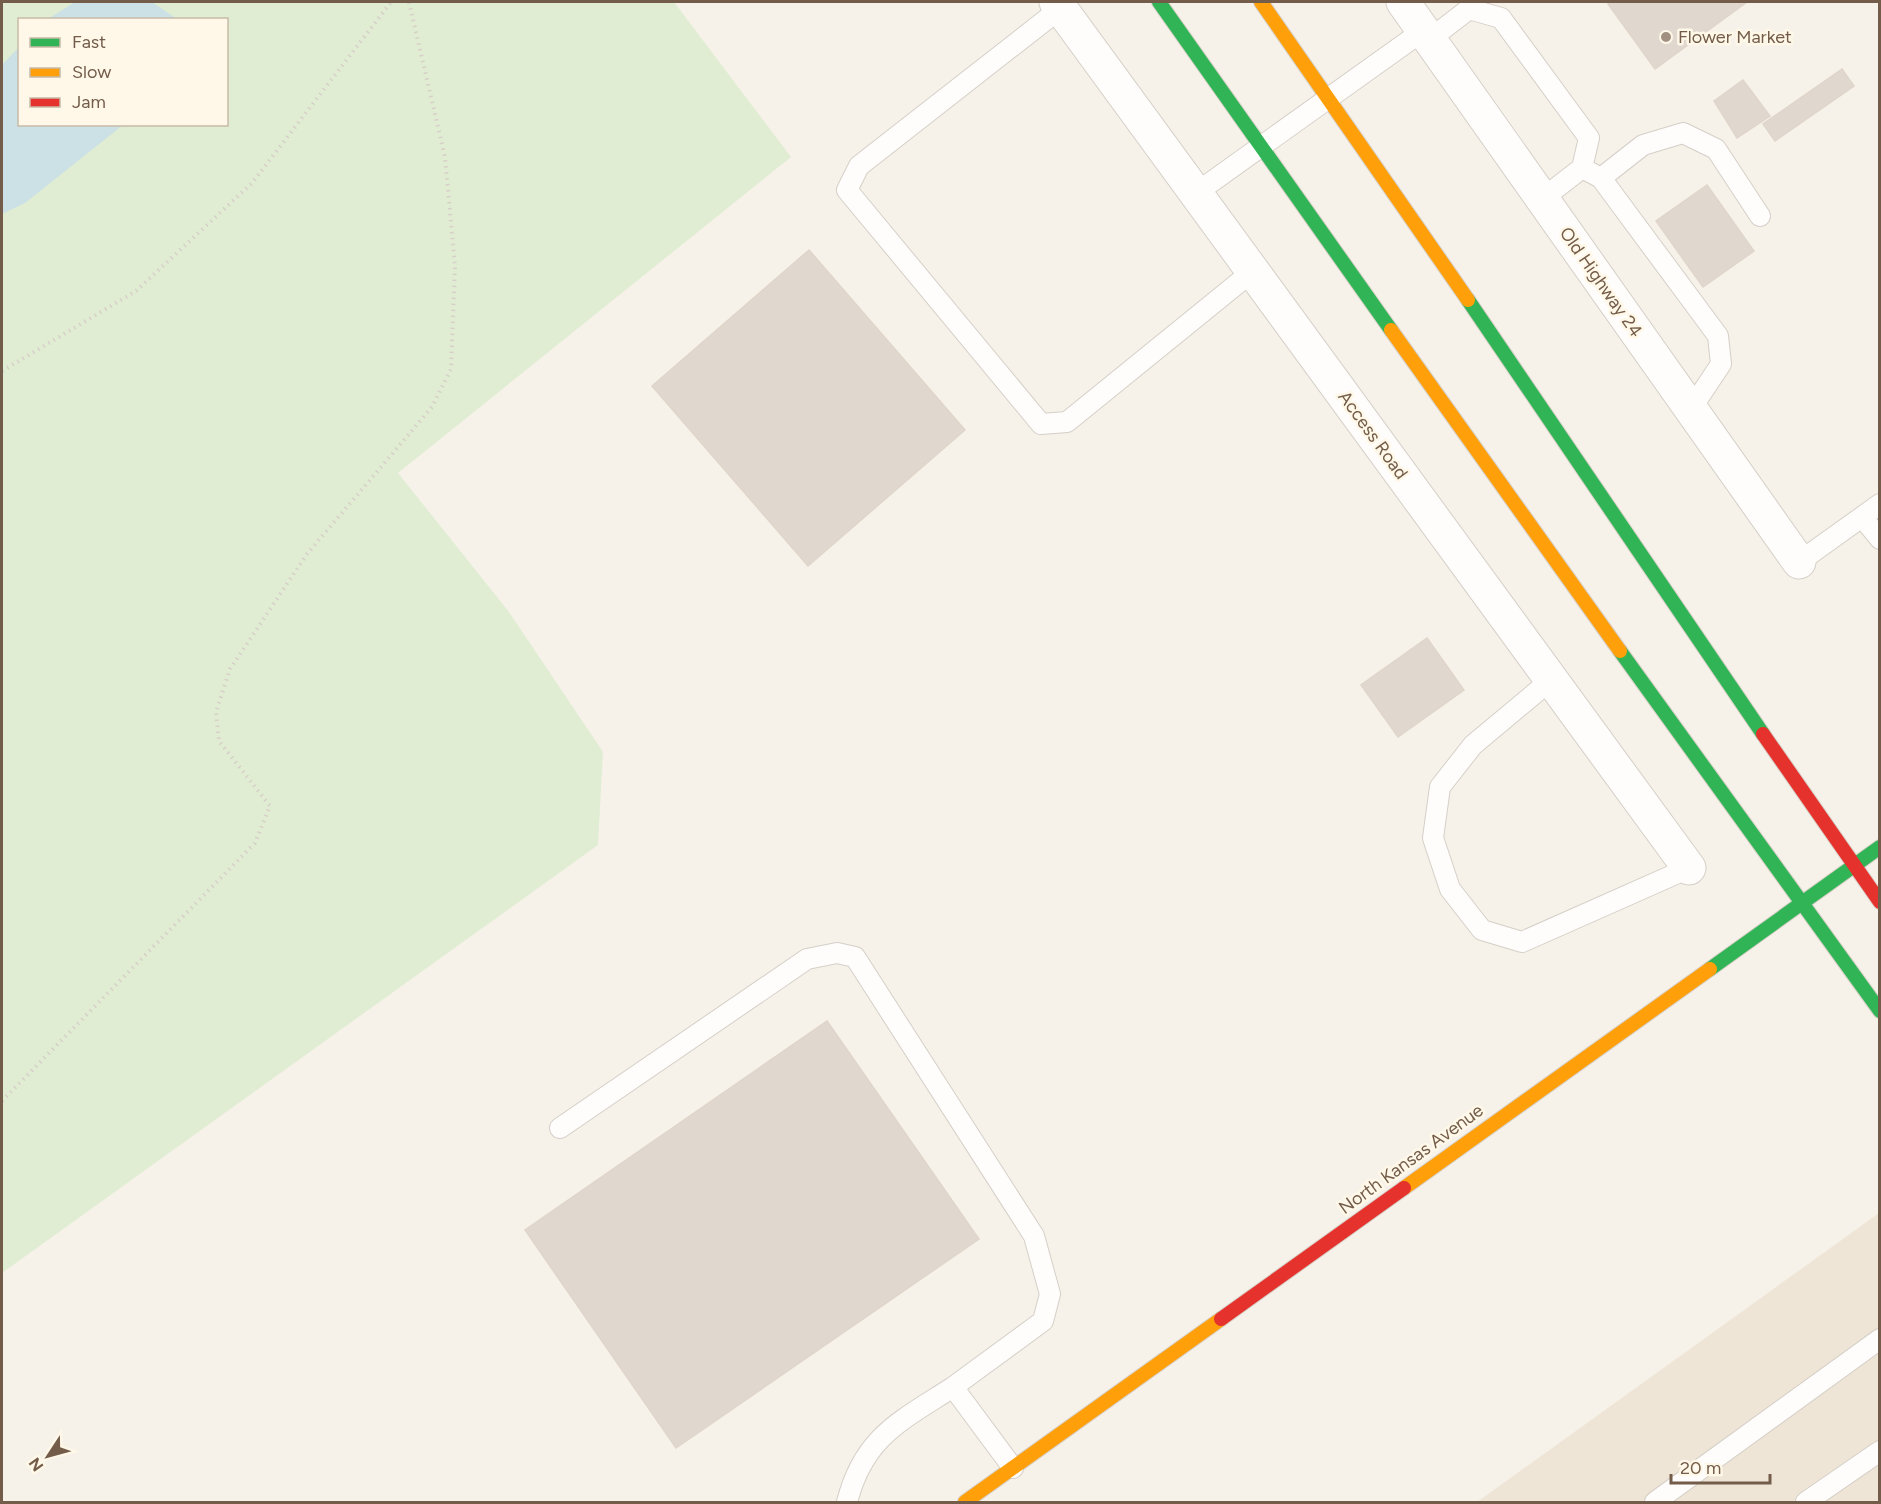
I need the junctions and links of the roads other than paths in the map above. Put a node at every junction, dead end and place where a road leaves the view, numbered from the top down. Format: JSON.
{"nodes":[{"id":1,"x":1159,"y":2,"type":"edge"},
{"id":2,"x":1262,"y":2,"type":"edge"},
{"id":3,"x":1403,"y":2,"type":"edge"},
{"id":4,"x":1059,"y":5,"type":"edge"},
{"id":5,"x":1466,"y":5,"type":"edge"},
{"id":6,"x":1427,"y":35,"type":"junction"},
{"id":7,"x":1329,"y":96,"type":"junction"},
{"id":8,"x":1263,"y":145,"type":"junction"},
{"id":9,"x":1582,"y":168,"type":"junction"},
{"id":10,"x":1601,"y":178,"type":"junction"},
{"id":11,"x":1196,"y":193,"type":"junction"},
{"id":12,"x":1542,"y":199,"type":"junction"},
{"id":13,"x":1760,"y":216,"type":"dead end"},
{"id":14,"x":1253,"y":271,"type":"junction"},
{"id":15,"x":1691,"y":409,"type":"junction"},
{"id":16,"x":1880,"y":504,"type":"edge"},
{"id":17,"x":1862,"y":517,"type":"junction"},
{"id":18,"x":1880,"y":539,"type":"edge"},
{"id":19,"x":1799,"y":562,"type":"joint"},
{"id":20,"x":1552,"y":679,"type":"junction"},
{"id":21,"x":1880,"y":847,"type":"edge"},
{"id":22,"x":1854,"y":865,"type":"junction"},
{"id":23,"x":1689,"y":868,"type":"joint"},
{"id":24,"x":1880,"y":902,"type":"edge"},
{"id":25,"x":1803,"y":904,"type":"junction"},
{"id":26,"x":1880,"y":1011,"type":"edge"},
{"id":27,"x":560,"y":1128,"type":"dead end"},
{"id":28,"x":1880,"y":1339,"type":"edge"},
{"id":29,"x":953,"y":1387,"type":"junction"},
{"id":30,"x":1880,"y":1450,"type":"edge"},
{"id":31,"x":1013,"y":1468,"type":"junction"},
{"id":32,"x":847,"y":1503,"type":"edge"},
{"id":33,"x":965,"y":1503,"type":"edge"},
{"id":34,"x":1655,"y":1503,"type":"edge"},
{"id":35,"x":1806,"y":1503,"type":"edge"}],
"edges":[{"from":1,"to":8,"type":"main road"},
{"from":2,"to":7,"type":"main road"},
{"from":3,"to":6,"type":"street","name":"Old Highway 24"},
{"from":4,"to":11,"type":"street","name":"Access Road"},
{"from":4,"to":14,"type":"lane"},
{"from":5,"to":6,"type":"lane"},
{"from":5,"to":9,"type":"lane"},
{"from":6,"to":7,"type":"lane"},
{"from":6,"to":12,"type":"street","name":"Old Highway 24"},
{"from":7,"to":8,"type":"lane"},
{"from":7,"to":22,"type":"main road"},
{"from":8,"to":11,"type":"lane"},
{"from":8,"to":25,"type":"main road"},
{"from":9,"to":10,"type":"lane"},
{"from":9,"to":12,"type":"lane"},
{"from":10,"to":13,"type":"lane"},
{"from":10,"to":15,"type":"lane"},
{"from":11,"to":14,"type":"street","name":"Access Road"},
{"from":12,"to":15,"type":"street","name":"Old Highway 24"},
{"from":14,"to":20,"type":"street","name":"Access Road"},
{"from":15,"to":19,"type":"street","name":"Old Highway 24"},
{"from":16,"to":17,"type":"lane"},
{"from":17,"to":18,"type":"lane"},
{"from":17,"to":19,"type":"lane"},
{"from":20,"to":23,"type":"street","name":"Access Road"},
{"from":20,"to":23,"type":"lane"},
{"from":21,"to":22,"type":"main road","name":"North Kansas Avenue"},
{"from":22,"to":24,"type":"main road"},
{"from":22,"to":25,"type":"main road","name":"North Kansas Avenue"},
{"from":25,"to":26,"type":"main road"},
{"from":25,"to":31,"type":"main road","name":"North Kansas Avenue"},
{"from":27,"to":29,"type":"lane"},
{"from":28,"to":34,"type":"lane"},
{"from":29,"to":31,"type":"lane"},
{"from":29,"to":32,"type":"lane"},
{"from":30,"to":35,"type":"lane"},
{"from":31,"to":33,"type":"main road","name":"North Kansas Avenue"}]}
